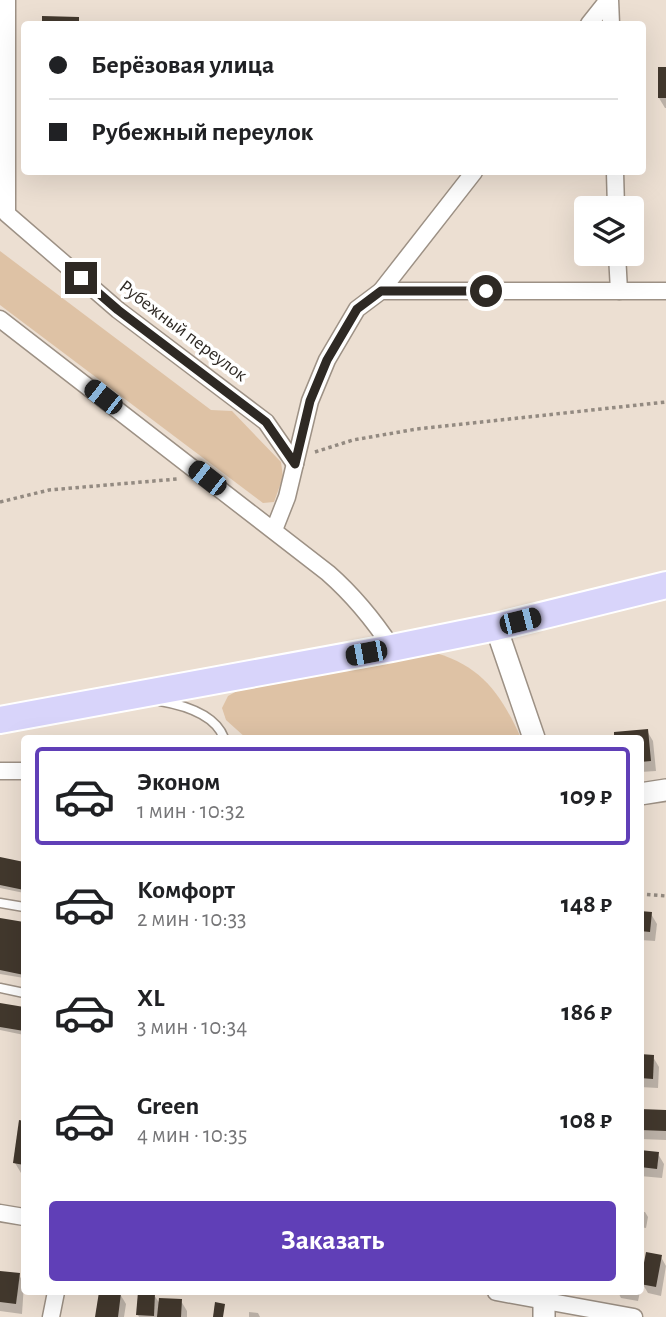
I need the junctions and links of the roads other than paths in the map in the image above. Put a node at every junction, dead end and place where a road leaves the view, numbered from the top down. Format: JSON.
{"nodes":[{"id":1,"x":7,"y":0,"type":"edge"},
{"id":2,"x":609,"y":0,"type":"edge"},
{"id":3,"x":592,"y":21,"type":"edge"},
{"id":4,"x":611,"y":21,"type":"edge"},
{"id":5,"x":472,"y":175,"type":"edge"},
{"id":6,"x":615,"y":175,"type":"edge"},
{"id":7,"x":616,"y":196,"type":"edge"},
{"id":8,"x":617,"y":266,"type":"edge"},
{"id":9,"x":381,"y":291,"type":"junction"},
{"id":10,"x":618,"y":291,"type":"junction"},
{"id":11,"x":666,"y":291,"type":"edge"},
{"id":12,"x":0,"y":319,"type":"edge"},
{"id":13,"x":295,"y":464,"type":"junction"},
{"id":14,"x":274,"y":530,"type":"junction"},
{"id":15,"x":666,"y":585,"type":"edge"},
{"id":16,"x":496,"y":627,"type":"junction"},
{"id":17,"x":392,"y":648,"type":"junction"},
{"id":18,"x":133,"y":696,"type":"junction"},
{"id":19,"x":0,"y":720,"type":"edge"},
{"id":20,"x":222,"y":735,"type":"edge"},
{"id":21,"x":533,"y":735,"type":"edge"},
{"id":22,"x":0,"y":771,"type":"edge"},
{"id":23,"x":21,"y":771,"type":"edge"},
{"id":24,"x":666,"y":790,"type":"edge"},
{"id":25,"x":644,"y":793,"type":"edge"},
{"id":26,"x":0,"y":903,"type":"edge"},
{"id":27,"x":21,"y":906,"type":"edge"},
{"id":28,"x":0,"y":988,"type":"edge"},
{"id":29,"x":21,"y":992,"type":"edge"},
{"id":30,"x":0,"y":1213,"type":"edge"},
{"id":31,"x":21,"y":1216,"type":"edge"},
{"id":32,"x":55,"y":1295,"type":"edge"},
{"id":33,"x":509,"y":1295,"type":"edge"},
{"id":34,"x":544,"y":1303,"type":"edge"},
{"id":35,"x":51,"y":1317,"type":"edge"},
{"id":36,"x":634,"y":1317,"type":"edge"}],
"edges":[{"from":1,"to":13,"type":"street","name":"Рубежный переулок"},
{"from":2,"to":3,"type":"street"},
{"from":2,"to":4,"type":"street"},
{"from":5,"to":9,"type":"street"},
{"from":6,"to":7,"type":"street"},
{"from":8,"to":10,"type":"street"},
{"from":9,"to":10,"type":"street"},
{"from":9,"to":13,"type":"street"},
{"from":10,"to":11,"type":"street"},
{"from":12,"to":14,"type":"street"},
{"from":13,"to":14,"type":"street"},
{"from":14,"to":17,"type":"street"},
{"from":15,"to":16,"type":"highway"},
{"from":16,"to":17,"type":"highway"},
{"from":16,"to":21,"type":"street"},
{"from":17,"to":18,"type":"highway"},
{"from":18,"to":19,"type":"highway"},
{"from":18,"to":20,"type":"lane"},
{"from":22,"to":23,"type":"street"},
{"from":24,"to":25,"type":"street"},
{"from":26,"to":27,"type":"lane"},
{"from":28,"to":29,"type":"lane"},
{"from":30,"to":31,"type":"street"},
{"from":32,"to":35,"type":"street"},
{"from":33,"to":34,"type":"street"},
{"from":34,"to":36,"type":"street"}]}
